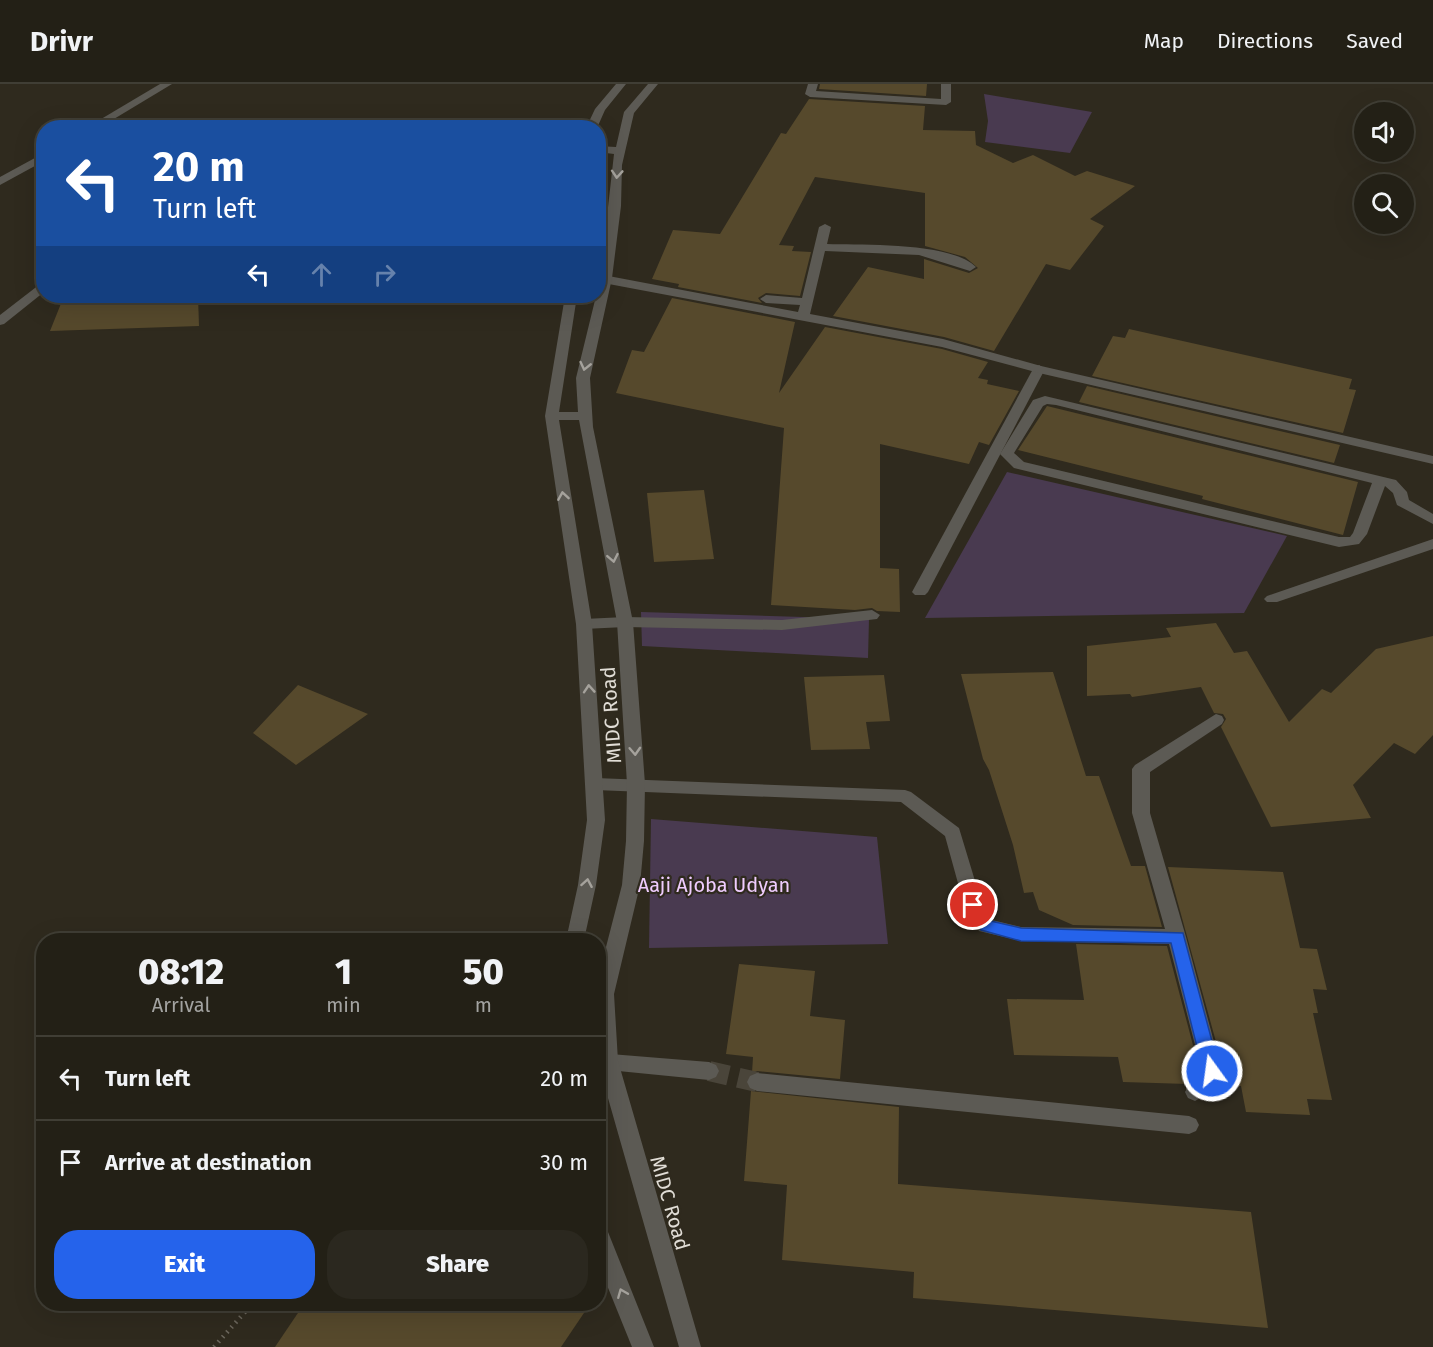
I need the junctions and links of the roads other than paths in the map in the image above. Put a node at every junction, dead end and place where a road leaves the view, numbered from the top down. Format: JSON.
{"nodes":[{"id":1,"x":167,"y":84,"type":"edge"},
{"id":2,"x":621,"y":84,"type":"edge"},
{"id":3,"x":653,"y":84,"type":"edge"},
{"id":4,"x":813,"y":84,"type":"edge"},
{"id":5,"x":946,"y":84,"type":"edge"},
{"id":6,"x":615,"y":110,"type":"junction"},
{"id":7,"x":111,"y":120,"type":"edge"},
{"id":8,"x":602,"y":120,"type":"edge"},
{"id":9,"x":606,"y":150,"type":"edge"},
{"id":10,"x":620,"y":151,"type":"junction"},
{"id":11,"x":36,"y":161,"type":"edge"},
{"id":12,"x":0,"y":182,"type":"edge"},
{"id":13,"x":825,"y":227,"type":"dead end"},
{"id":14,"x":606,"y":246,"type":"edge"},
{"id":15,"x":821,"y":247,"type":"junction"},
{"id":16,"x":970,"y":267,"type":"dead end"},
{"id":17,"x":606,"y":279,"type":"edge"},
{"id":18,"x":36,"y":292,"type":"edge"},
{"id":19,"x":766,"y":299,"type":"dead end"},
{"id":20,"x":808,"y":302,"type":"junction"},
{"id":21,"x":570,"y":303,"type":"edge"},
{"id":22,"x":598,"y":303,"type":"edge"},
{"id":23,"x":803,"y":318,"type":"junction"},
{"id":24,"x":0,"y":321,"type":"edge"},
{"id":25,"x":563,"y":336,"type":"junction"},
{"id":26,"x":592,"y":336,"type":"junction"},
{"id":27,"x":1039,"y":369,"type":"junction"},
{"id":28,"x":552,"y":416,"type":"junction"},
{"id":29,"x":585,"y":416,"type":"junction"},
{"id":30,"x":1433,"y":460,"type":"edge"},
{"id":31,"x":1380,"y":480,"type":"junction"},
{"id":32,"x":1433,"y":520,"type":"edge"},
{"id":33,"x":1433,"y":544,"type":"edge"},
{"id":34,"x":920,"y":592,"type":"dead end"},
{"id":35,"x":1272,"y":599,"type":"dead end"},
{"id":36,"x":872,"y":615,"type":"dead end"},
{"id":37,"x":625,"y":622,"type":"junction"},
{"id":38,"x":584,"y":624,"type":"junction"},
{"id":39,"x":1216,"y":720,"type":"dead end"},
{"id":40,"x":595,"y":784,"type":"junction"},
{"id":41,"x":636,"y":784,"type":"junction"},
{"id":42,"x":577,"y":933,"type":"edge"},
{"id":43,"x":1177,"y":937,"type":"junction"},
{"id":44,"x":606,"y":986,"type":"edge"},
{"id":45,"x":606,"y":1061,"type":"edge"},
{"id":46,"x":606,"y":1071,"type":"edge"},
{"id":47,"x":709,"y":1071,"type":"tunnel mouth"},
{"id":48,"x":757,"y":1082,"type":"tunnel mouth"},
{"id":49,"x":1195,"y":1092,"type":"dead end"},
{"id":50,"x":1189,"y":1125,"type":"dead end"},
{"id":51,"x":606,"y":1254,"type":"edge"},
{"id":52,"x":643,"y":1347,"type":"edge"},
{"id":53,"x":689,"y":1347,"type":"edge"},
{"id":54,"x":697,"y":1347,"type":"edge"}],
"edges":[{"from":1,"to":7,"type":"street"},
{"from":2,"to":6,"type":"street"},
{"from":3,"to":6,"type":"street","name":"MIDC Road"},
{"from":4,"to":5,"type":"street"},
{"from":6,"to":8,"type":"street"},
{"from":6,"to":10,"type":"street","name":"MIDC Road"},
{"from":9,"to":10,"type":"street"},
{"from":10,"to":14,"type":"street","name":"MIDC Road","one_way":true},
{"from":11,"to":12,"type":"street"},
{"from":13,"to":15,"type":"street"},
{"from":15,"to":16,"type":"street"},
{"from":15,"to":20,"type":"street"},
{"from":17,"to":23,"type":"street"},
{"from":18,"to":24,"type":"street"},
{"from":19,"to":20,"type":"street"},
{"from":20,"to":23,"type":"street"},
{"from":21,"to":25,"type":"street"},
{"from":22,"to":26,"type":"street","name":"MIDC Road"},
{"from":23,"to":27,"type":"street"},
{"from":25,"to":26,"type":"street"},
{"from":25,"to":28,"type":"street"},
{"from":26,"to":29,"type":"street","name":"MIDC Road","one_way":true},
{"from":27,"to":30,"type":"street"},
{"from":27,"to":34,"type":"street"},
{"from":28,"to":29,"type":"street"},
{"from":38,"to":28,"type":"street","one_way":true},
{"from":29,"to":37,"type":"street","name":"MIDC Road","one_way":true},
{"from":31,"to":31,"type":"street"},
{"from":31,"to":32,"type":"street"},
{"from":33,"to":35,"type":"street"},
{"from":36,"to":37,"type":"street"},
{"from":37,"to":38,"type":"street"},
{"from":37,"to":41,"type":"street","name":"MIDC Road","one_way":true},
{"from":40,"to":38,"type":"street","one_way":true},
{"from":39,"to":43,"type":"street"},
{"from":40,"to":41,"type":"street"},
{"from":42,"to":40,"type":"street","one_way":true},
{"from":41,"to":43,"type":"street"},
{"from":41,"to":44,"type":"street","name":"MIDC Road"},
{"from":43,"to":49,"type":"street"},
{"from":45,"to":47,"type":"street"},
{"from":46,"to":53,"type":"street","name":"MIDC Road"},
{"from":48,"to":50,"type":"street"},
{"from":52,"to":51,"type":"street","one_way":true},
{"from":53,"to":54,"type":"street"}]}
